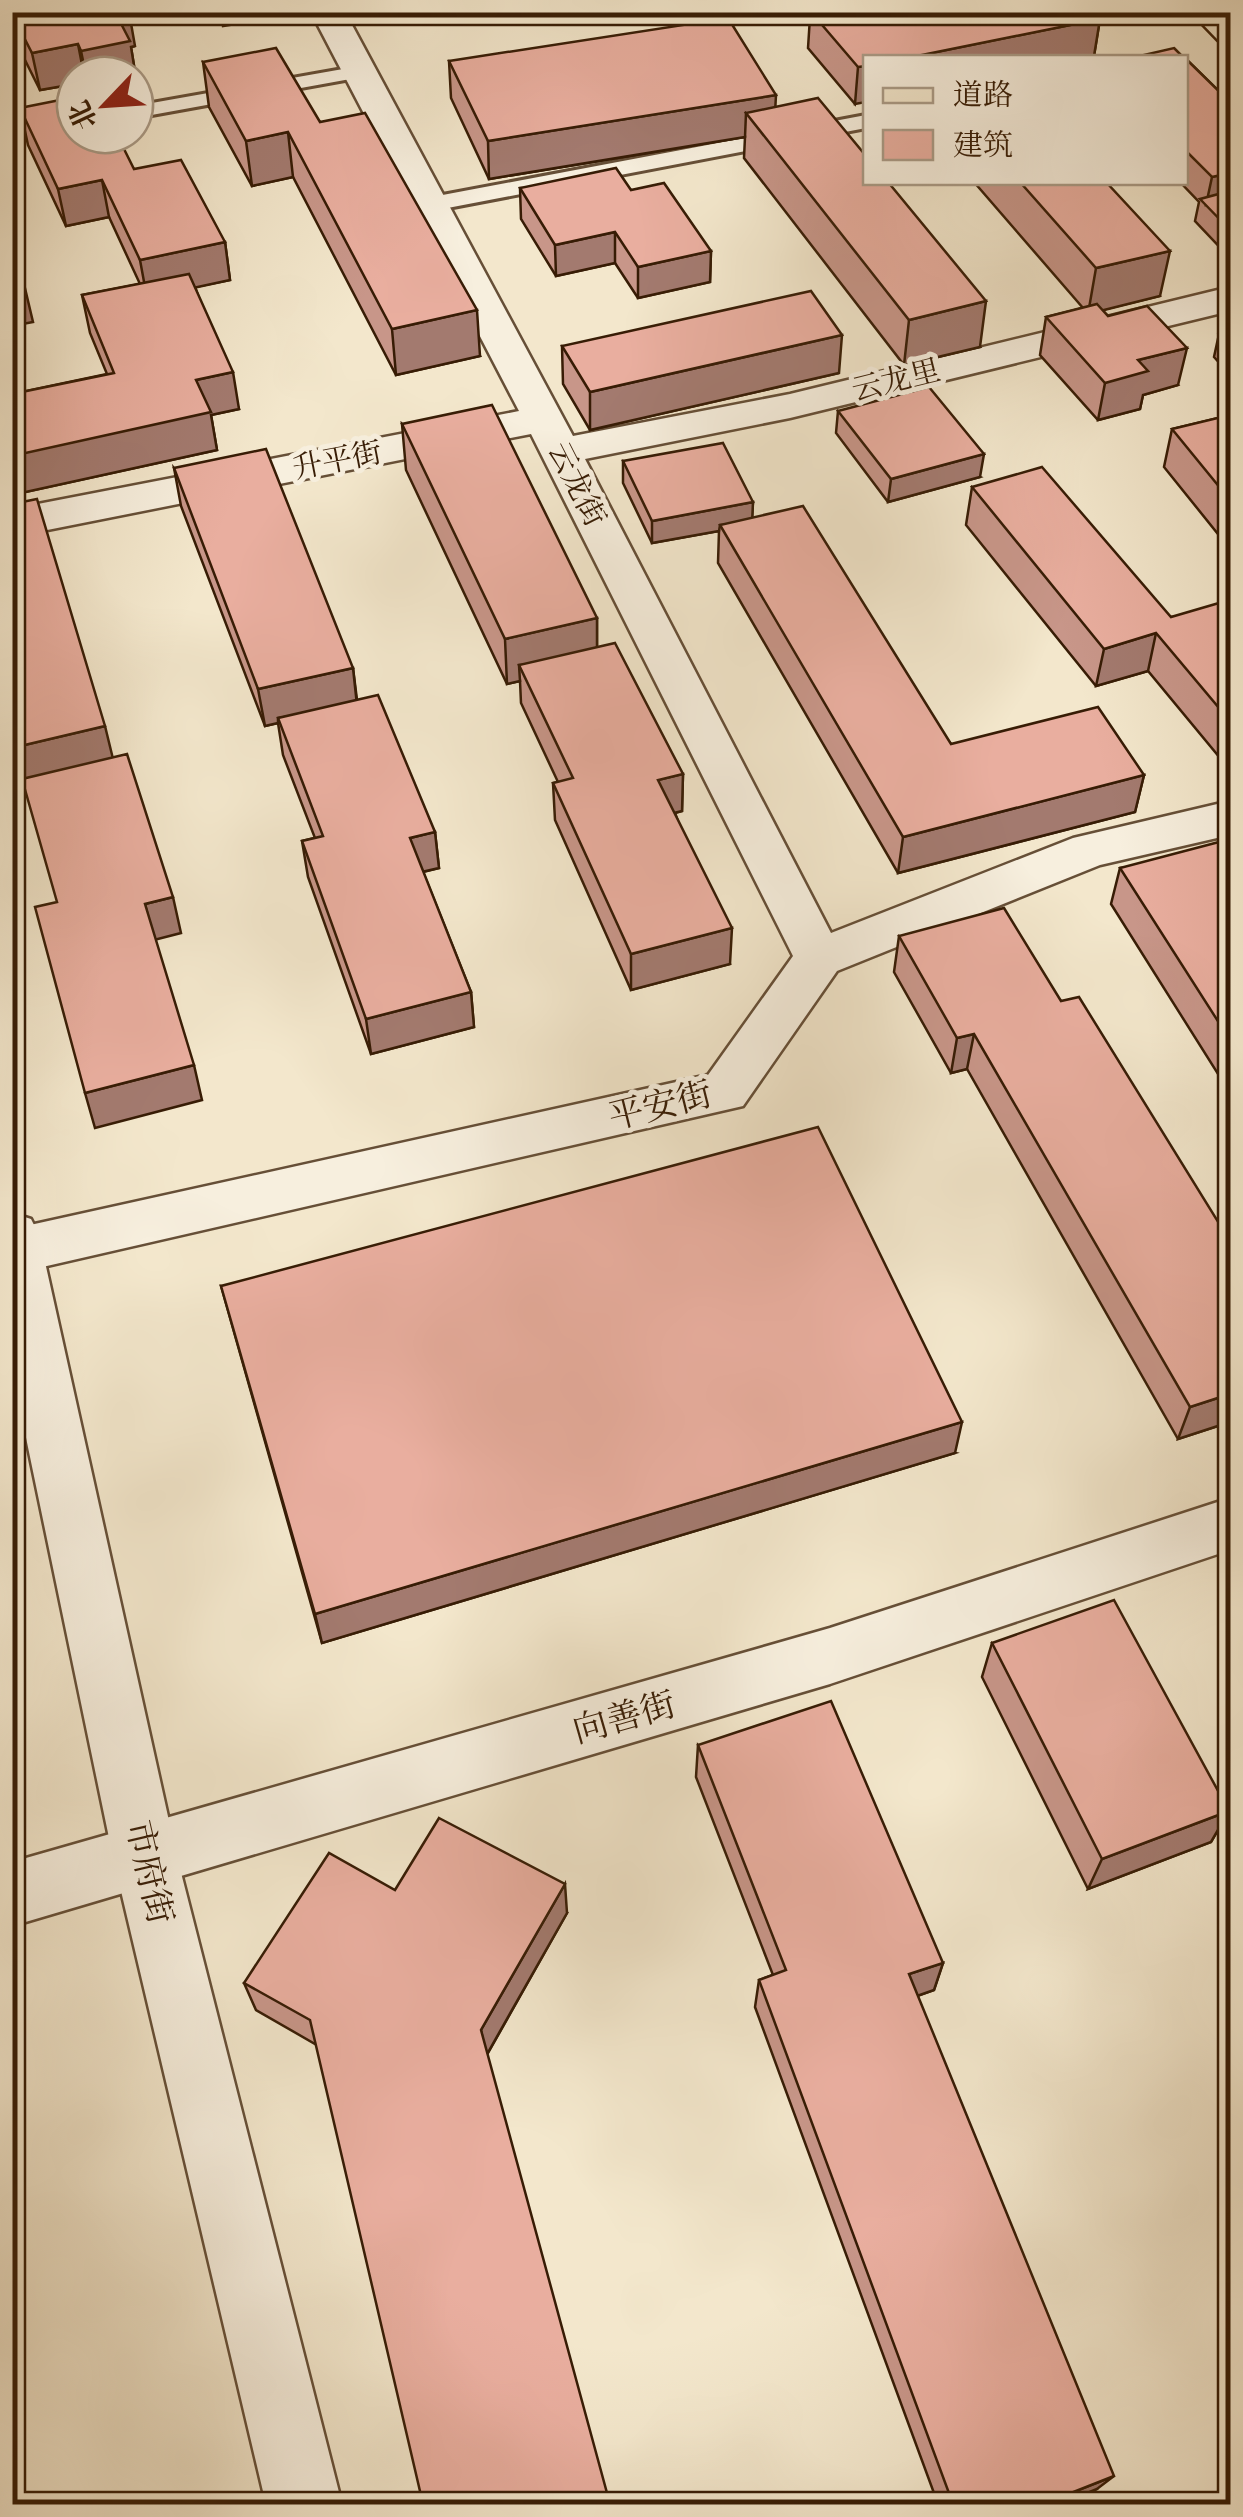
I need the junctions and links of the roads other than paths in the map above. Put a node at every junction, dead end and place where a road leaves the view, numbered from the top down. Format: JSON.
{"nodes":[{"id":1,"x":328,"y":12,"type":"edge"},
{"id":2,"x":1208,"y":12,"type":"edge"},
{"id":3,"x":1230,"y":33,"type":"edge"},
{"id":4,"x":360,"y":72,"type":"junction"},
{"id":5,"x":155,"y":108,"type":"edge"},
{"id":6,"x":863,"y":122,"type":"edge"},
{"id":7,"x":55,"y":126,"type":"edge"},
{"id":8,"x":12,"y":134,"type":"edge"},
{"id":9,"x":432,"y":204,"type":"junction"},
{"id":10,"x":1230,"y":299,"type":"edge"},
{"id":11,"x":552,"y":436,"type":"junction"},
{"id":12,"x":12,"y":523,"type":"edge"},
{"id":13,"x":1230,"y":818,"type":"edge"},
{"id":14,"x":819,"y":958,"type":"junction"},
{"id":15,"x":14,"y":1246,"type":"edge"},
{"id":16,"x":1230,"y":1524,"type":"edge"},
{"id":17,"x":145,"y":1856,"type":"junction"},
{"id":18,"x":12,"y":1894,"type":"edge"},
{"id":19,"x":304,"y":2504,"type":"edge"}],
"edges":[{"from":1,"to":4,"type":"street","name":"云龙街"},
{"from":2,"to":3,"type":"main road"},
{"from":4,"to":5,"type":"lane"},
{"from":4,"to":9,"type":"street","name":"云龙街"},
{"from":6,"to":9,"type":"lane"},
{"from":7,"to":8,"type":"lane"},
{"from":9,"to":11,"type":"street","name":"云龙街"},
{"from":10,"to":11,"type":"street","name":"云龙里"},
{"from":11,"to":12,"type":"street","name":"升平街"},
{"from":11,"to":14,"type":"street","name":"云龙街"},
{"from":13,"to":14,"type":"street"},
{"from":14,"to":15,"type":"street","name":"平安街"},
{"from":15,"to":17,"type":"street","name":"市府街"},
{"from":16,"to":17,"type":"street","name":"向善街"},
{"from":17,"to":18,"type":"street","name":"向善街"},
{"from":17,"to":19,"type":"street","name":"市府街"}]}
